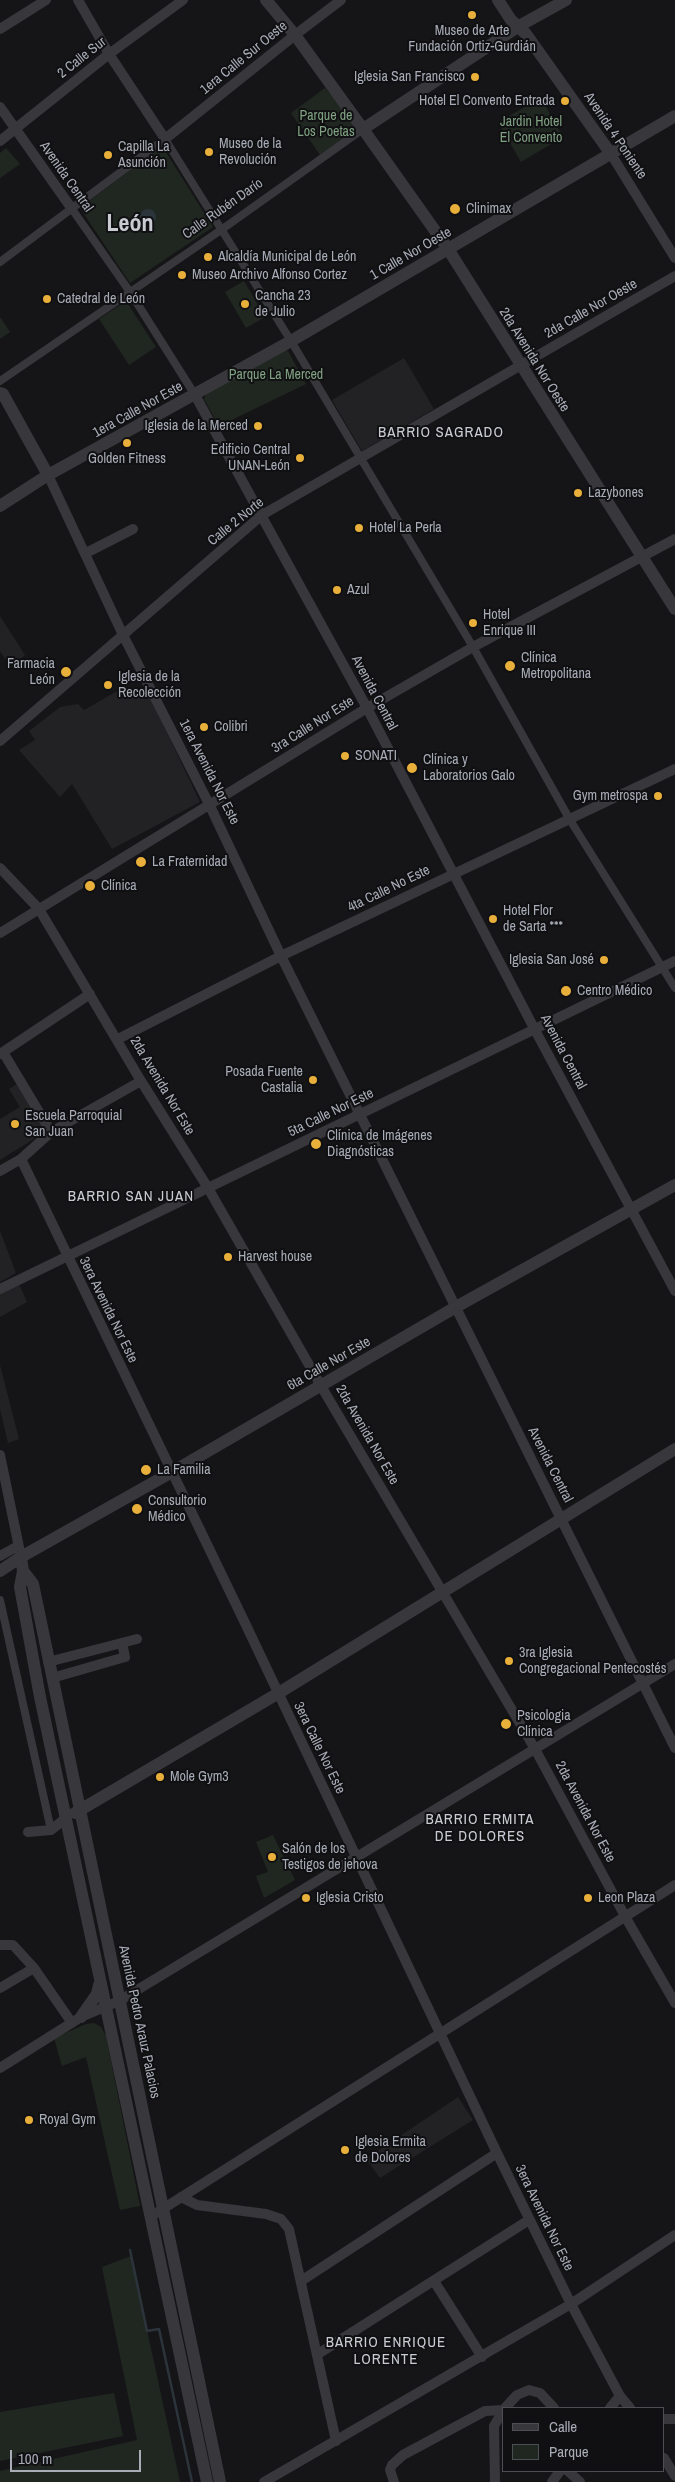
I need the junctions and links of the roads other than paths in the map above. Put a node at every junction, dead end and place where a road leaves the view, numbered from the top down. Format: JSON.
{"nodes":[{"id":1,"x":46,"y":0,"type":"edge"},
{"id":2,"x":78,"y":0,"type":"edge"},
{"id":3,"x":183,"y":0,"type":"edge"},
{"id":4,"x":266,"y":0,"type":"edge"},
{"id":5,"x":342,"y":0,"type":"edge"},
{"id":6,"x":498,"y":0,"type":"edge"},
{"id":7,"x":566,"y":0,"type":"edge"},
{"id":8,"x":0,"y":29,"type":"edge"},
{"id":9,"x":523,"y":30,"type":"junction"},
{"id":10,"x":295,"y":34,"type":"junction"},
{"id":11,"x":109,"y":54,"type":"junction"},
{"id":12,"x":0,"y":107,"type":"edge"},
{"id":13,"x":675,"y":116,"type":"edge"},
{"id":14,"x":364,"y":128,"type":"junction"},
{"id":15,"x":16,"y":129,"type":"junction"},
{"id":16,"x":165,"y":139,"type":"junction"},
{"id":17,"x":0,"y":141,"type":"edge"},
{"id":18,"x":611,"y":154,"type":"junction"},
{"id":19,"x":72,"y":209,"type":"junction"},
{"id":20,"x":221,"y":230,"type":"junction"},
{"id":21,"x":448,"y":249,"type":"junction"},
{"id":22,"x":675,"y":258,"type":"edge"},
{"id":23,"x":0,"y":262,"type":"edge"},
{"id":24,"x":675,"y":276,"type":"edge"},
{"id":25,"x":130,"y":292,"type":"junction"},
{"id":26,"x":290,"y":341,"type":"junction"},
{"id":27,"x":520,"y":367,"type":"junction"},
{"id":28,"x":0,"y":381,"type":"edge"},
{"id":29,"x":0,"y":393,"type":"edge"},
{"id":30,"x":195,"y":395,"type":"junction"},
{"id":31,"x":360,"y":459,"type":"junction"},
{"id":32,"x":48,"y":475,"type":"junction"},
{"id":33,"x":0,"y":506,"type":"edge"},
{"id":34,"x":262,"y":515,"type":"junction"},
{"id":35,"x":133,"y":530,"type":"dead end"},
{"id":36,"x":675,"y":539,"type":"edge"},
{"id":37,"x":86,"y":553,"type":"junction"},
{"id":38,"x":642,"y":558,"type":"junction"},
{"id":39,"x":675,"y":609,"type":"edge"},
{"id":40,"x":123,"y":635,"type":"junction"},
{"id":41,"x":474,"y":647,"type":"junction"},
{"id":42,"x":367,"y":708,"type":"junction"},
{"id":43,"x":0,"y":741,"type":"edge"},
{"id":44,"x":675,"y":769,"type":"edge"},
{"id":45,"x":210,"y":806,"type":"junction"},
{"id":46,"x":570,"y":820,"type":"junction"},
{"id":47,"x":0,"y":868,"type":"edge"},
{"id":48,"x":453,"y":874,"type":"junction"},
{"id":49,"x":39,"y":908,"type":"junction"},
{"id":50,"x":0,"y":933,"type":"edge"},
{"id":51,"x":281,"y":956,"type":"junction"},
{"id":52,"x":675,"y":961,"type":"edge"},
{"id":53,"x":661,"y":968,"type":"junction"},
{"id":54,"x":675,"y":988,"type":"edge"},
{"id":55,"x":90,"y":994,"type":"junction"},
{"id":56,"x":535,"y":1030,"type":"junction"},
{"id":57,"x":118,"y":1039,"type":"junction"},
{"id":58,"x":1,"y":1053,"type":"edge"},
{"id":59,"x":141,"y":1081,"type":"junction"},
{"id":60,"x":360,"y":1114,"type":"junction"},
{"id":61,"x":51,"y":1132,"type":"junction"},
{"id":62,"x":21,"y":1160,"type":"junction"},
{"id":63,"x":0,"y":1171,"type":"edge"},
{"id":64,"x":675,"y":1185,"type":"edge"},
{"id":65,"x":208,"y":1188,"type":"junction"},
{"id":66,"x":633,"y":1209,"type":"junction"},
{"id":67,"x":66,"y":1257,"type":"junction"},
{"id":68,"x":0,"y":1289,"type":"edge"},
{"id":69,"x":675,"y":1291,"type":"edge"},
{"id":70,"x":456,"y":1307,"type":"junction"},
{"id":71,"x":322,"y":1386,"type":"junction"},
{"id":72,"x":675,"y":1449,"type":"edge"},
{"id":73,"x":0,"y":1455,"type":"edge"},
{"id":74,"x":172,"y":1472,"type":"junction"},
{"id":75,"x":561,"y":1519,"type":"junction"},
{"id":76,"x":20,"y":1552,"type":"junction"},
{"id":77,"x":0,"y":1556,"type":"edge"},
{"id":78,"x":23,"y":1571,"type":"junction"},
{"id":79,"x":0,"y":1572,"type":"edge"},
{"id":80,"x":0,"y":1577,"type":"edge"},
{"id":81,"x":442,"y":1592,"type":"junction"},
{"id":82,"x":0,"y":1600,"type":"edge"},
{"id":83,"x":137,"y":1639,"type":"dead end"},
{"id":84,"x":122,"y":1643,"type":"junction"},
{"id":85,"x":45,"y":1649,"type":"junction"},
{"id":86,"x":31,"y":1651,"type":"junction"},
{"id":87,"x":48,"y":1662,"type":"junction"},
{"id":88,"x":675,"y":1664,"type":"edge"},
{"id":89,"x":52,"y":1678,"type":"junction"},
{"id":90,"x":643,"y":1683,"type":"junction"},
{"id":91,"x":277,"y":1694,"type":"junction"},
{"id":92,"x":61,"y":1721,"type":"junction"},
{"id":93,"x":46,"y":1723,"type":"junction"},
{"id":94,"x":675,"y":1748,"type":"edge"},
{"id":95,"x":535,"y":1749,"type":"junction"},
{"id":96,"x":81,"y":1810,"type":"junction"},
{"id":97,"x":66,"y":1818,"type":"junction"},
{"id":98,"x":51,"y":1830,"type":"junction"},
{"id":99,"x":28,"y":1832,"type":"dead end"},
{"id":100,"x":356,"y":1857,"type":"junction"},
{"id":101,"x":675,"y":1885,"type":"edge"},
{"id":102,"x":98,"y":1895,"type":"junction"},
{"id":103,"x":84,"y":1897,"type":"junction"},
{"id":104,"x":626,"y":1918,"type":"junction"},
{"id":105,"x":0,"y":1945,"type":"edge"},
{"id":106,"x":34,"y":1968,"type":"junction"},
{"id":107,"x":100,"y":1983,"type":"junction"},
{"id":108,"x":0,"y":1988,"type":"edge"},
{"id":109,"x":119,"y":2000,"type":"junction"},
{"id":110,"x":675,"y":2003,"type":"edge"},
{"id":111,"x":104,"y":2006,"type":"junction"},
{"id":112,"x":77,"y":2020,"type":"junction"},
{"id":113,"x":440,"y":2035,"type":"junction"},
{"id":114,"x":111,"y":2038,"type":"junction"},
{"id":115,"x":0,"y":2068,"type":"edge"},
{"id":116,"x":496,"y":2153,"type":"junction"},
{"id":117,"x":181,"y":2197,"type":"junction"},
{"id":118,"x":163,"y":2208,"type":"junction"},
{"id":119,"x":150,"y":2217,"type":"junction"},
{"id":120,"x":530,"y":2220,"type":"junction"},
{"id":121,"x":675,"y":2235,"type":"edge"},
{"id":122,"x":301,"y":2281,"type":"junction"},
{"id":123,"x":434,"y":2281,"type":"junction"},
{"id":124,"x":571,"y":2304,"type":"junction"},
{"id":125,"x":177,"y":2310,"type":"junction"},
{"id":126,"x":318,"y":2354,"type":"junction"},
{"id":127,"x":482,"y":2357,"type":"junction"},
{"id":128,"x":620,"y":2396,"type":"junction"},
{"id":129,"x":506,"y":2407,"type":"edge"},
{"id":130,"x":553,"y":2407,"type":"edge"},
{"id":131,"x":611,"y":2407,"type":"edge"},
{"id":132,"x":629,"y":2407,"type":"edge"},
{"id":133,"x":198,"y":2408,"type":"junction"},
{"id":134,"x":502,"y":2409,"type":"edge"},
{"id":135,"x":502,"y":2412,"type":"edge"},
{"id":136,"x":336,"y":2441,"type":"junction"},
{"id":137,"x":665,"y":2460,"type":"edge"},
{"id":138,"x":569,"y":2472,"type":"edge"},
{"id":139,"x":675,"y":2476,"type":"edge"},
{"id":140,"x":207,"y":2482,"type":"edge"},
{"id":141,"x":220,"y":2482,"type":"edge"},
{"id":142,"x":264,"y":2482,"type":"edge"},
{"id":143,"x":394,"y":2482,"type":"edge"},
{"id":144,"x":495,"y":2482,"type":"edge"},
{"id":145,"x":580,"y":2482,"type":"edge"}],
"edges":[{"from":1,"to":8,"type":"street"},
{"from":2,"to":11,"type":"street"},
{"from":3,"to":11,"type":"street","name":"2 Calle Sur"},
{"from":4,"to":10,"type":"street","name":"2da Avenida Nor Oeste"},
{"from":5,"to":10,"type":"street","name":"1era Calle Sur Oeste"},
{"from":6,"to":9,"type":"street","name":"Avenida 4 Poniente"},
{"from":7,"to":9,"type":"street","name":"Calle Rubén Darío"},
{"from":9,"to":14,"type":"street","name":"Calle Rubén Darío"},
{"from":9,"to":18,"type":"street","name":"Avenida 4 Poniente"},
{"from":10,"to":14,"type":"street","name":"2da Avenida Nor Oeste"},
{"from":10,"to":16,"type":"street","name":"1era Calle Sur Oeste"},
{"from":11,"to":15,"type":"street","name":"2 Calle Sur"},
{"from":11,"to":16,"type":"street"},
{"from":12,"to":15,"type":"street","name":"Avenida Central"},
{"from":13,"to":18,"type":"street","name":"1 Calle Nor Oeste"},
{"from":14,"to":20,"type":"street","name":"Calle Rubén Darío"},
{"from":14,"to":21,"type":"street","name":"2da Avenida Nor Oeste"},
{"from":15,"to":17,"type":"street","name":"2 Calle Sur"},
{"from":15,"to":19,"type":"street","name":"Avenida Central"},
{"from":16,"to":19,"type":"street"},
{"from":16,"to":20,"type":"street"},
{"from":18,"to":21,"type":"street","name":"1 Calle Nor Oeste"},
{"from":18,"to":22,"type":"street","name":"Avenida 4 Poniente"},
{"from":19,"to":23,"type":"street"},
{"from":19,"to":25,"type":"street","name":"Avenida Central"},
{"from":20,"to":25,"type":"street","name":"Calle Rubén Darío"},
{"from":20,"to":26,"type":"street"},
{"from":21,"to":26,"type":"street","name":"1 Calle Nor Oeste"},
{"from":21,"to":27,"type":"street","name":"2da Avenida Nor Oeste"},
{"from":24,"to":27,"type":"street","name":"2da Calle Nor Oeste"},
{"from":25,"to":28,"type":"street","name":"Calle Rubén Darío"},
{"from":25,"to":30,"type":"street","name":"Avenida Central"},
{"from":26,"to":30,"type":"street","name":"1era Calle Nor Este"},
{"from":26,"to":31,"type":"street"},
{"from":27,"to":31,"type":"street","name":"Calle 2 Norte"},
{"from":27,"to":38,"type":"street","name":"2da Avenida Nor Oeste"},
{"from":29,"to":32,"type":"street","name":"1era Avenida Nor Este"},
{"from":30,"to":32,"type":"street","name":"1era Calle Nor Este"},
{"from":30,"to":34,"type":"street","name":"Avenida Central"},
{"from":31,"to":34,"type":"street","name":"Calle 2 Norte"},
{"from":31,"to":41,"type":"street"},
{"from":32,"to":33,"type":"street","name":"1era Calle Nor Este"},
{"from":32,"to":37,"type":"street","name":"1era Avenida Nor Este"},
{"from":34,"to":40,"type":"street","name":"Calle 2 Norte"},
{"from":34,"to":42,"type":"street","name":"Avenida Central"},
{"from":35,"to":37,"type":"street"},
{"from":36,"to":38,"type":"street","name":"3ra Calle Nor Este"},
{"from":37,"to":40,"type":"street","name":"1era Avenida Nor Este"},
{"from":38,"to":39,"type":"street","name":"2da Avenida Nor Oeste"},
{"from":38,"to":41,"type":"street","name":"3ra Calle Nor Este"},
{"from":40,"to":43,"type":"street","name":"Calle 2 Norte"},
{"from":40,"to":45,"type":"street","name":"1era Avenida Nor Este"},
{"from":41,"to":42,"type":"street","name":"3ra Calle Nor Este"},
{"from":41,"to":46,"type":"street"},
{"from":42,"to":45,"type":"street","name":"3ra Calle Nor Este"},
{"from":42,"to":48,"type":"street","name":"Avenida Central"},
{"from":44,"to":46,"type":"street","name":"4ta Calle No Este"},
{"from":45,"to":49,"type":"street","name":"3ra Calle Nor Este"},
{"from":45,"to":51,"type":"street","name":"1era Avenida Nor Este"},
{"from":46,"to":48,"type":"street","name":"4ta Calle No Este"},
{"from":46,"to":53,"type":"street"},
{"from":47,"to":49,"type":"street","name":"2da Avenida Nor Este"},
{"from":48,"to":51,"type":"street","name":"4ta Calle No Este"},
{"from":48,"to":56,"type":"street","name":"Avenida Central"},
{"from":49,"to":50,"type":"street","name":"3ra Calle Nor Este"},
{"from":49,"to":55,"type":"street","name":"2da Avenida Nor Este"},
{"from":51,"to":57,"type":"street","name":"4ta Calle No Este"},
{"from":51,"to":60,"type":"street","name":"1era Avenida Nor Este"},
{"from":52,"to":53,"type":"street","name":"5ta Calle Nor Este"},
{"from":53,"to":54,"type":"street"},
{"from":53,"to":56,"type":"street","name":"5ta Calle Nor Este"},
{"from":55,"to":57,"type":"street","name":"2da Avenida Nor Este"},
{"from":55,"to":58,"type":"street"},
{"from":56,"to":60,"type":"street","name":"5ta Calle Nor Este"},
{"from":56,"to":66,"type":"street","name":"Avenida Central"},
{"from":57,"to":59,"type":"street","name":"2da Avenida Nor Este"},
{"from":58,"to":61,"type":"street"},
{"from":59,"to":61,"type":"street"},
{"from":59,"to":65,"type":"street","name":"2da Avenida Nor Este"},
{"from":60,"to":65,"type":"street","name":"5ta Calle Nor Este"},
{"from":60,"to":70,"type":"street","name":"Avenida Central"},
{"from":61,"to":62,"type":"street"},
{"from":62,"to":63,"type":"street"},
{"from":62,"to":67,"type":"street","name":"3era Avenida Nor Este"},
{"from":64,"to":66,"type":"street","name":"6ta Calle Nor Este"},
{"from":65,"to":67,"type":"street","name":"5ta Calle Nor Este"},
{"from":65,"to":71,"type":"street","name":"2da Avenida Nor Este"},
{"from":66,"to":69,"type":"street","name":"Avenida Central"},
{"from":66,"to":70,"type":"street","name":"6ta Calle Nor Este"},
{"from":67,"to":68,"type":"street","name":"5ta Calle Nor Este"},
{"from":67,"to":74,"type":"street","name":"3era Avenida Nor Este"},
{"from":70,"to":71,"type":"street","name":"6ta Calle Nor Este"},
{"from":70,"to":75,"type":"street","name":"Avenida Central"},
{"from":71,"to":74,"type":"street","name":"6ta Calle Nor Este"},
{"from":71,"to":81,"type":"street","name":"2da Avenida Nor Este"},
{"from":72,"to":75,"type":"street"},
{"from":73,"to":76,"type":"street"},
{"from":74,"to":76,"type":"street","name":"6ta Calle Nor Este"},
{"from":74,"to":91,"type":"street","name":"3era Calle Nor Este"},
{"from":75,"to":81,"type":"street"},
{"from":75,"to":90,"type":"street","name":"Avenida Central"},
{"from":76,"to":77,"type":"street"},
{"from":76,"to":78,"type":"street","name":"Avenida Pedro Arauz Palacios"},
{"from":76,"to":79,"type":"street","name":"6ta Calle Nor Este"},
{"from":78,"to":80,"type":"street"},
{"from":78,"to":85,"type":"street","name":"Avenida Pedro Arauz Palacios"},
{"from":78,"to":86,"type":"street","name":"Avenida Pedro Arauz Palacios"},
{"from":81,"to":91,"type":"street"},
{"from":81,"to":95,"type":"street","name":"2da Avenida Nor Este"},
{"from":82,"to":98,"type":"street"},
{"from":83,"to":84,"type":"street"},
{"from":84,"to":87,"type":"street"},
{"from":84,"to":89,"type":"street"},
{"from":85,"to":86,"type":"street"},
{"from":85,"to":87,"type":"street","name":"Avenida Pedro Arauz Palacios"},
{"from":86,"to":93,"type":"street","name":"Avenida Pedro Arauz Palacios"},
{"from":87,"to":89,"type":"street","name":"Avenida Pedro Arauz Palacios"},
{"from":88,"to":90,"type":"street"},
{"from":89,"to":92,"type":"street","name":"Avenida Pedro Arauz Palacios"},
{"from":90,"to":94,"type":"street","name":"Avenida Central"},
{"from":90,"to":95,"type":"street"},
{"from":91,"to":96,"type":"street"},
{"from":91,"to":100,"type":"street","name":"3era Calle Nor Este"},
{"from":92,"to":93,"type":"street"},
{"from":92,"to":96,"type":"street","name":"Avenida Pedro Arauz Palacios"},
{"from":93,"to":97,"type":"street","name":"Avenida Pedro Arauz Palacios"},
{"from":95,"to":100,"type":"street"},
{"from":95,"to":104,"type":"street","name":"2da Avenida Nor Este"},
{"from":96,"to":97,"type":"street"},
{"from":96,"to":102,"type":"street","name":"Avenida Pedro Arauz Palacios"},
{"from":97,"to":98,"type":"street"},
{"from":97,"to":103,"type":"street","name":"Avenida Pedro Arauz Palacios"},
{"from":98,"to":99,"type":"street"},
{"from":100,"to":109,"type":"street"},
{"from":100,"to":113,"type":"street","name":"3era Calle Nor Este"},
{"from":101,"to":104,"type":"street"},
{"from":102,"to":103,"type":"street"},
{"from":102,"to":109,"type":"street","name":"Avenida Pedro Arauz Palacios"},
{"from":103,"to":107,"type":"street","name":"Avenida Pedro Arauz Palacios"},
{"from":104,"to":110,"type":"street","name":"2da Avenida Nor Este"},
{"from":104,"to":113,"type":"street"},
{"from":105,"to":106,"type":"street"},
{"from":106,"to":108,"type":"street"},
{"from":106,"to":112,"type":"street"},
{"from":107,"to":111,"type":"street","name":"Avenida Pedro Arauz Palacios"},
{"from":107,"to":112,"type":"street"},
{"from":109,"to":111,"type":"street"},
{"from":109,"to":118,"type":"street","name":"Avenida Pedro Arauz Palacios"},
{"from":111,"to":112,"type":"street"},
{"from":111,"to":114,"type":"street","name":"Avenida Pedro Arauz Palacios"},
{"from":112,"to":114,"type":"street"},
{"from":112,"to":115,"type":"street"},
{"from":113,"to":116,"type":"street","name":"3era Avenida Nor Este"},
{"from":113,"to":117,"type":"street"},
{"from":114,"to":119,"type":"street","name":"Avenida Pedro Arauz Palacios"},
{"from":116,"to":120,"type":"street","name":"3era Avenida Nor Este"},
{"from":116,"to":122,"type":"street"},
{"from":117,"to":118,"type":"street"},
{"from":117,"to":122,"type":"street"},
{"from":118,"to":119,"type":"street"},
{"from":118,"to":125,"type":"street","name":"Avenida Pedro Arauz Palacios"},
{"from":119,"to":125,"type":"street","name":"Avenida Pedro Arauz Palacios"},
{"from":120,"to":123,"type":"street"},
{"from":120,"to":124,"type":"street","name":"3era Avenida Nor Este"},
{"from":121,"to":124,"type":"street"},
{"from":122,"to":126,"type":"street"},
{"from":123,"to":126,"type":"street"},
{"from":123,"to":127,"type":"street"},
{"from":124,"to":127,"type":"street"},
{"from":124,"to":128,"type":"street","name":"3era Avenida Nor Este"},
{"from":125,"to":133,"type":"street","name":"Avenida Pedro Arauz Palacios"},
{"from":126,"to":136,"type":"street"},
{"from":127,"to":136,"type":"street"},
{"from":128,"to":131,"type":"street"},
{"from":128,"to":132,"type":"street","name":"3era Avenida Nor Este"},
{"from":129,"to":130,"type":"street"},
{"from":133,"to":140,"type":"street","name":"Avenida Pedro Arauz Palacios"},
{"from":133,"to":141,"type":"street","name":"Avenida Pedro Arauz Palacios"},
{"from":134,"to":143,"type":"street"},
{"from":135,"to":144,"type":"street"},
{"from":136,"to":142,"type":"street"},
{"from":137,"to":139,"type":"street"},
{"from":138,"to":145,"type":"street"}]}
